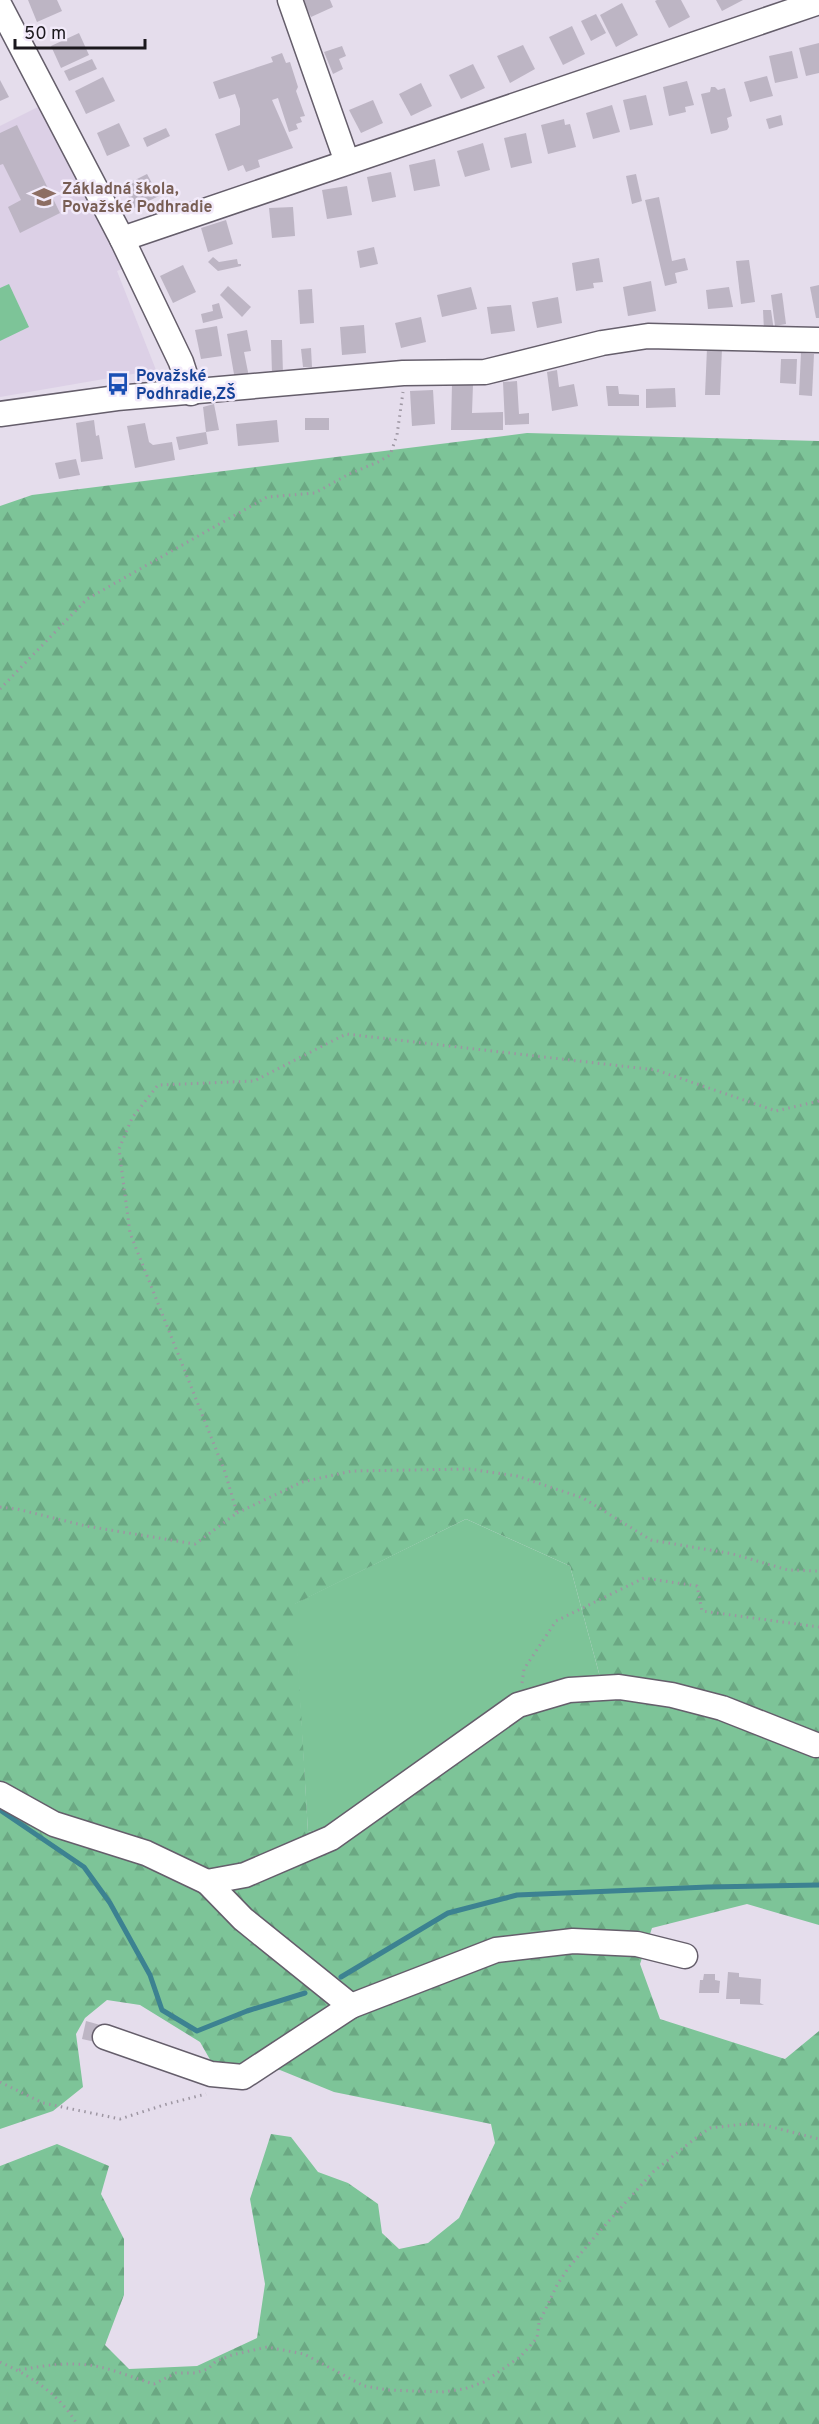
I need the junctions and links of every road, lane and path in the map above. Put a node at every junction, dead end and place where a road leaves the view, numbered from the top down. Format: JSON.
{"nodes":[{"id":1,"x":290,"y":0,"type":"edge"},
{"id":2,"x":819,"y":2,"type":"edge"},
{"id":3,"x":0,"y":6,"type":"edge"},
{"id":4,"x":346,"y":162,"type":"junction"},
{"id":5,"x":122,"y":239,"type":"junction"},
{"id":6,"x":819,"y":340,"type":"edge"},
{"id":7,"x":403,"y":373,"type":"junction"},
{"id":8,"x":191,"y":393,"type":"junction"},
{"id":9,"x":0,"y":414,"type":"edge"},
{"id":10,"x":0,"y":689,"type":"edge"},
{"id":11,"x":819,"y":1101,"type":"edge"},
{"id":12,"x":0,"y":1507,"type":"edge"},
{"id":13,"x":237,"y":1513,"type":"junction"},
{"id":14,"x":819,"y":1571,"type":"edge"},
{"id":15,"x":819,"y":1627,"type":"edge"},
{"id":16,"x":518,"y":1705,"type":"junction"},
{"id":17,"x":816,"y":1745,"type":"dead end"},
{"id":18,"x":0,"y":1794,"type":"edge"},
{"id":19,"x":207,"y":1882,"type":"junction"},
{"id":20,"x":685,"y":1956,"type":"dead end"},
{"id":21,"x":351,"y":2006,"type":"junction"},
{"id":22,"x":105,"y":2037,"type":"dead end"},
{"id":23,"x":0,"y":2082,"type":"edge"},
{"id":24,"x":212,"y":2092,"type":"dead end"},
{"id":25,"x":819,"y":2139,"type":"edge"},
{"id":26,"x":0,"y":2362,"type":"edge"},
{"id":27,"x":19,"y":2370,"type":"junction"},
{"id":28,"x":77,"y":2424,"type":"edge"}],
"edges":[{"from":1,"to":4,"type":"street"},
{"from":2,"to":4,"type":"street"},
{"from":3,"to":5,"type":"street"},
{"from":4,"to":5,"type":"street"},
{"from":5,"to":8,"type":"street"},
{"from":6,"to":7,"type":"street"},
{"from":7,"to":8,"type":"street"},
{"from":7,"to":10,"type":"path"},
{"from":8,"to":9,"type":"street"},
{"from":11,"to":13,"type":"path"},
{"from":12,"to":13,"type":"path"},
{"from":13,"to":14,"type":"path"},
{"from":15,"to":16,"type":"path"},
{"from":16,"to":17,"type":"street"},
{"from":16,"to":19,"type":"street"},
{"from":18,"to":19,"type":"street"},
{"from":19,"to":21,"type":"street"},
{"from":20,"to":21,"type":"street"},
{"from":21,"to":22,"type":"street"},
{"from":23,"to":24,"type":"path"},
{"from":25,"to":27,"type":"path"},
{"from":26,"to":27,"type":"path"},
{"from":27,"to":28,"type":"path"}]}
